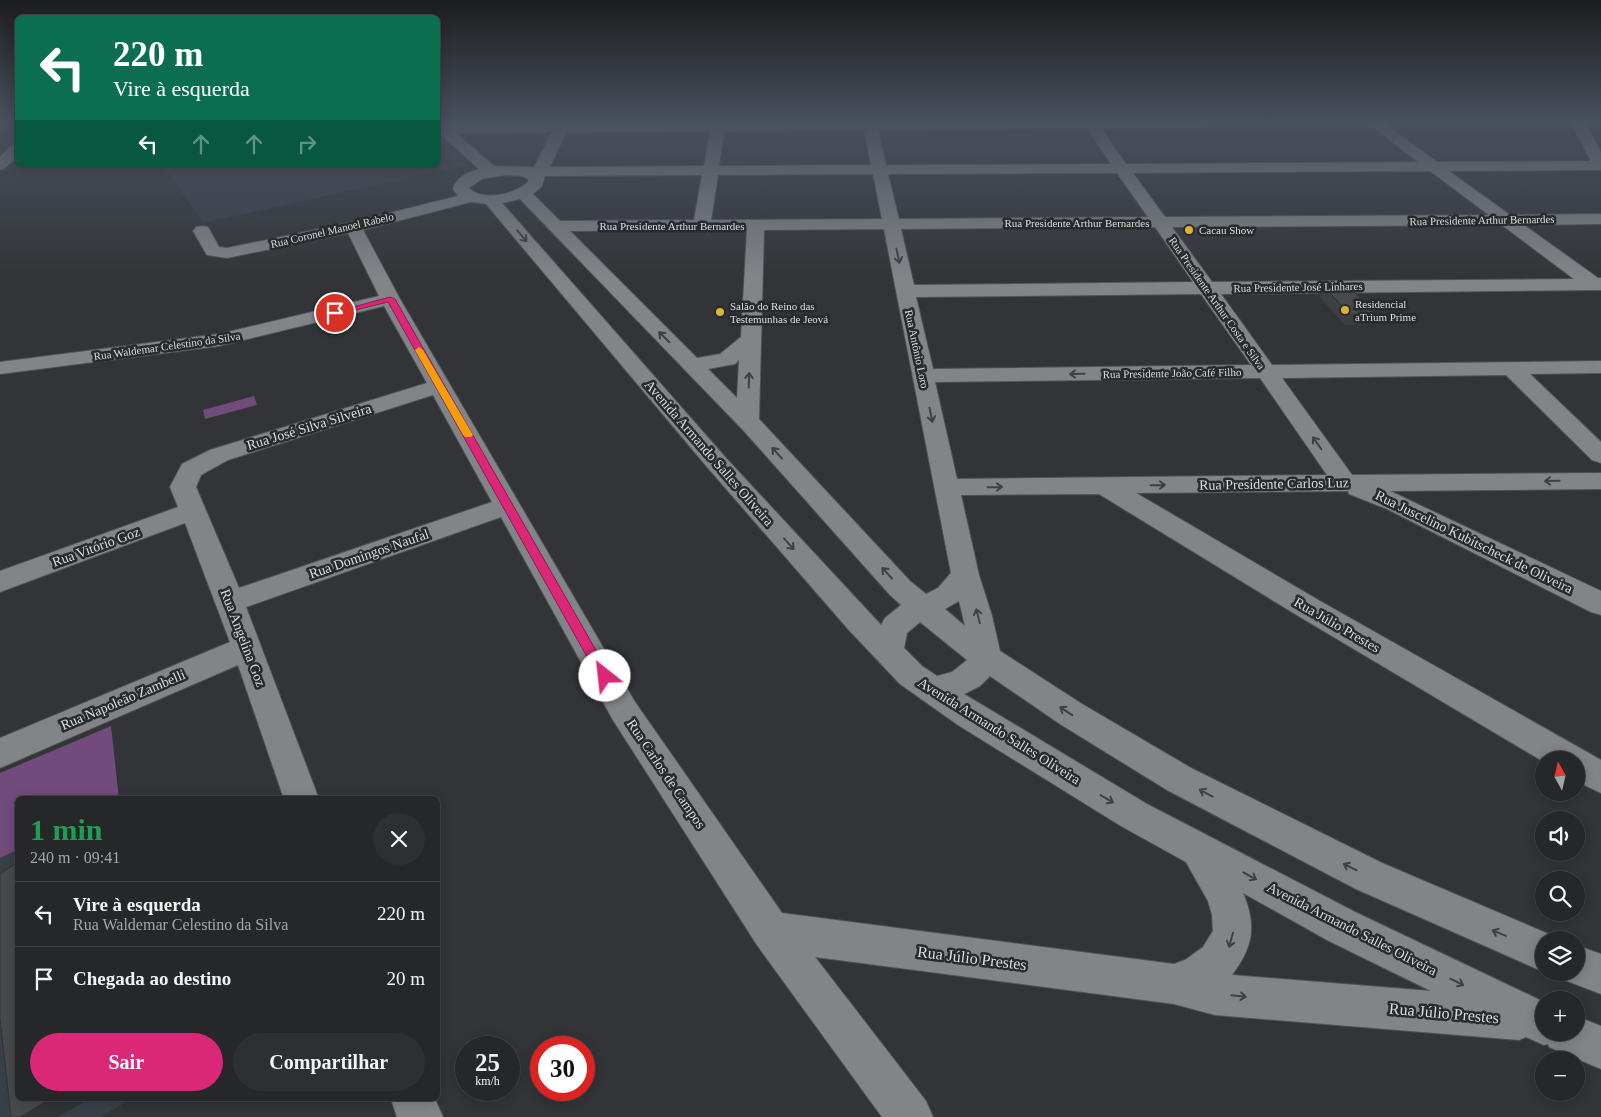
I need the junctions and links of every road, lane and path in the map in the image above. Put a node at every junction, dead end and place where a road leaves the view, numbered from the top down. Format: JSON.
{"nodes":[{"id":1,"x":477,"y":175,"type":"edge"},
{"id":2,"x":523,"y":175,"type":"edge"},
{"id":3,"x":552,"y":175,"type":"edge"},
{"id":4,"x":710,"y":175,"type":"edge"},
{"id":5,"x":880,"y":175,"type":"edge"},
{"id":6,"x":1127,"y":175,"type":"edge"},
{"id":7,"x":1446,"y":175,"type":"edge"},
{"id":8,"x":532,"y":176,"type":"junction"},
{"id":9,"x":481,"y":198,"type":"junction"},
{"id":10,"x":1601,"y":219,"type":"edge"},
{"id":11,"x":1507,"y":220,"type":"junction"},
{"id":12,"x":1160,"y":222,"type":"junction"},
{"id":13,"x":891,"y":224,"type":"junction"},
{"id":14,"x":702,"y":225,"type":"junction"},
{"id":15,"x":756,"y":225,"type":"junction"},
{"id":16,"x":554,"y":226,"type":"junction"},
{"id":17,"x":353,"y":227,"type":"junction"},
{"id":18,"x":202,"y":232,"type":"dead end"},
{"id":19,"x":1598,"y":286,"type":"edge"},
{"id":20,"x":1207,"y":288,"type":"junction"},
{"id":21,"x":905,"y":291,"type":"junction"},
{"id":22,"x":390,"y":299,"type":"junction"},
{"id":23,"x":750,"y":340,"type":"junction"},
{"id":24,"x":691,"y":365,"type":"junction"},
{"id":25,"x":1601,"y":367,"type":"edge"},
{"id":26,"x":0,"y":368,"type":"edge"},
{"id":27,"x":1512,"y":369,"type":"junction"},
{"id":28,"x":1266,"y":371,"type":"junction"},
{"id":29,"x":923,"y":376,"type":"junction"},
{"id":30,"x":440,"y":386,"type":"junction"},
{"id":31,"x":747,"y":421,"type":"junction"},
{"id":32,"x":1601,"y":455,"type":"edge"},
{"id":33,"x":186,"y":478,"type":"joint"},
{"id":34,"x":1601,"y":481,"type":"edge"},
{"id":35,"x":1345,"y":483,"type":"junction"},
{"id":36,"x":1105,"y":486,"type":"junction"},
{"id":37,"x":946,"y":488,"type":"junction"},
{"id":38,"x":509,"y":505,"type":"junction"},
{"id":39,"x":192,"y":511,"type":"junction"},
{"id":40,"x":965,"y":574,"type":"junction"},
{"id":41,"x":0,"y":582,"type":"edge"},
{"id":42,"x":230,"y":602,"type":"junction"},
{"id":43,"x":1601,"y":604,"type":"edge"},
{"id":44,"x":922,"y":607,"type":"junction"},
{"id":45,"x":246,"y":648,"type":"junction"},
{"id":46,"x":888,"y":652,"type":"junction"},
{"id":47,"x":986,"y":659,"type":"junction"},
{"id":48,"x":932,"y":690,"type":"junction"},
{"id":49,"x":1555,"y":751,"type":"edge"},
{"id":50,"x":0,"y":753,"type":"edge"},
{"id":51,"x":1585,"y":768,"type":"edge"},
{"id":52,"x":1601,"y":778,"type":"edge"},
{"id":53,"x":301,"y":796,"type":"edge"},
{"id":54,"x":1198,"y":848,"type":"junction"},
{"id":55,"x":772,"y":931,"type":"junction"},
{"id":56,"x":1535,"y":948,"type":"edge"},
{"id":57,"x":1585,"y":968,"type":"edge"},
{"id":58,"x":1601,"y":974,"type":"edge"},
{"id":59,"x":1174,"y":984,"type":"junction"},
{"id":60,"x":1535,"y":1020,"type":"edge"},
{"id":61,"x":1535,"y":1025,"type":"edge"},
{"id":62,"x":1584,"y":1041,"type":"edge"},
{"id":63,"x":1601,"y":1048,"type":"edge"},
{"id":64,"x":414,"y":1101,"type":"edge"},
{"id":65,"x":420,"y":1117,"type":"edge"},
{"id":66,"x":910,"y":1117,"type":"edge"}],
"edges":[{"from":1,"to":9,"type":"street"},
{"from":2,"to":8,"type":"street"},
{"from":3,"to":8,"type":"street"},
{"from":4,"to":14,"type":"street"},
{"from":5,"to":13,"type":"street","name":"Rua Antônio Loro"},
{"from":6,"to":12,"type":"street","name":"Rua Presidente Arthur Costa e Silva"},
{"from":7,"to":11,"type":"street"},
{"from":8,"to":9,"type":"street","name":"Rua Coronel Manoel Rabelo"},
{"from":8,"to":16,"type":"street"},
{"from":9,"to":17,"type":"street","name":"Rua Coronel Manoel Rabelo"},
{"from":9,"to":46,"type":"street","name":"Avenida Armando Salles Oliveira","one_way":true},
{"from":10,"to":11,"type":"street","name":"Rua Presidente Arthur Bernardes"},
{"from":11,"to":12,"type":"street","name":"Rua Presidente Arthur Bernardes"},
{"from":11,"to":19,"type":"street"},
{"from":12,"to":13,"type":"street","name":"Rua Presidente Arthur Bernardes"},
{"from":12,"to":20,"type":"street","name":"Rua Presidente Arthur Costa e Silva"},
{"from":13,"to":15,"type":"street","name":"Rua Presidente Arthur Bernardes"},
{"from":13,"to":21,"type":"street","name":"Rua Antônio Loro","one_way":true},
{"from":14,"to":15,"type":"street","name":"Rua Presidente Arthur Bernardes"},
{"from":14,"to":16,"type":"street","name":"Rua Presidente Arthur Bernardes"},
{"from":15,"to":23,"type":"street"},
{"from":24,"to":16,"type":"street","one_way":true},
{"from":17,"to":18,"type":"street","name":"Rua Coronel Manoel Rabelo"},
{"from":17,"to":22,"type":"street","name":"Rua Carlos de Campos"},
{"from":19,"to":20,"type":"street","name":"Rua Presidente José Linhares"},
{"from":20,"to":21,"type":"street","name":"Rua Presidente José Linhares"},
{"from":20,"to":28,"type":"street","name":"Rua Presidente Arthur Costa e Silva"},
{"from":21,"to":29,"type":"street","name":"Rua Antônio Loro"},
{"from":22,"to":26,"type":"street","name":"Rua Waldemar Celestino da Silva"},
{"from":22,"to":30,"type":"street","name":"Rua Carlos de Campos"},
{"from":23,"to":24,"type":"street"},
{"from":31,"to":23,"type":"street","one_way":true},
{"from":24,"to":31,"type":"street"},
{"from":25,"to":27,"type":"street","name":"Rua Presidente João Café Filho"},
{"from":27,"to":28,"type":"street","name":"Rua Presidente João Café Filho"},
{"from":27,"to":32,"type":"street"},
{"from":28,"to":29,"type":"street","name":"Rua Presidente João Café Filho","one_way":true},
{"from":35,"to":28,"type":"street","name":"Rua Presidente Arthur Costa e Silva","one_way":true},
{"from":29,"to":37,"type":"street","name":"Rua Antônio Loro","one_way":true},
{"from":30,"to":33,"type":"street","name":"Rua José Silva Silveira"},
{"from":30,"to":38,"type":"street","name":"Rua Carlos de Campos"},
{"from":44,"to":31,"type":"street","one_way":true},
{"from":33,"to":39,"type":"street","name":"Rua Angelina Goz"},
{"from":34,"to":35,"type":"street","name":"Rua Presidente Carlos Luz","one_way":true},
{"from":36,"to":35,"type":"street","name":"Rua Presidente Carlos Luz","one_way":true},
{"from":35,"to":43,"type":"street","name":"Rua Juscelino Kubitscheck de Oliveira"},
{"from":37,"to":36,"type":"street","name":"Rua Presidente Carlos Luz","one_way":true},
{"from":36,"to":49,"type":"street","name":"Rua Júlio Prestes"},
{"from":37,"to":40,"type":"street","name":"Rua Antônio Loro"},
{"from":38,"to":42,"type":"street","name":"Rua Domingos Naufal"},
{"from":38,"to":55,"type":"street","name":"Rua Carlos de Campos"},
{"from":39,"to":41,"type":"street","name":"Rua Vitório Goz"},
{"from":39,"to":42,"type":"street","name":"Rua Angelina Goz"},
{"from":40,"to":44,"type":"street"},
{"from":47,"to":40,"type":"street","name":"Rua Antônio Loro","one_way":true},
{"from":42,"to":45,"type":"street","name":"Rua Angelina Goz"},
{"from":44,"to":46,"type":"street"},
{"from":44,"to":47,"type":"street"},
{"from":45,"to":50,"type":"street","name":"Rua Napoleão Zambelli"},
{"from":45,"to":53,"type":"street","name":"Rua Angelina Goz"},
{"from":46,"to":48,"type":"street","name":"Avenida Armando Salles Oliveira"},
{"from":47,"to":48,"type":"street"},
{"from":56,"to":47,"type":"street","one_way":true},
{"from":48,"to":54,"type":"street","name":"Avenida Armando Salles Oliveira","one_way":true},
{"from":51,"to":52,"type":"street"},
{"from":54,"to":59,"type":"street","name":"Rua Júlio Prestes","one_way":true},
{"from":54,"to":60,"type":"street","name":"Avenida Armando Salles Oliveira","one_way":true},
{"from":55,"to":59,"type":"street","name":"Rua Júlio Prestes"},
{"from":55,"to":66,"type":"street","name":"Rua Carlos de Campos"},
{"from":57,"to":58,"type":"street"},
{"from":59,"to":61,"type":"street","name":"Rua Júlio Prestes","one_way":true},
{"from":62,"to":63,"type":"street","name":"Avenida Armando Salles Oliveira"},
{"from":64,"to":65,"type":"street"}]}
